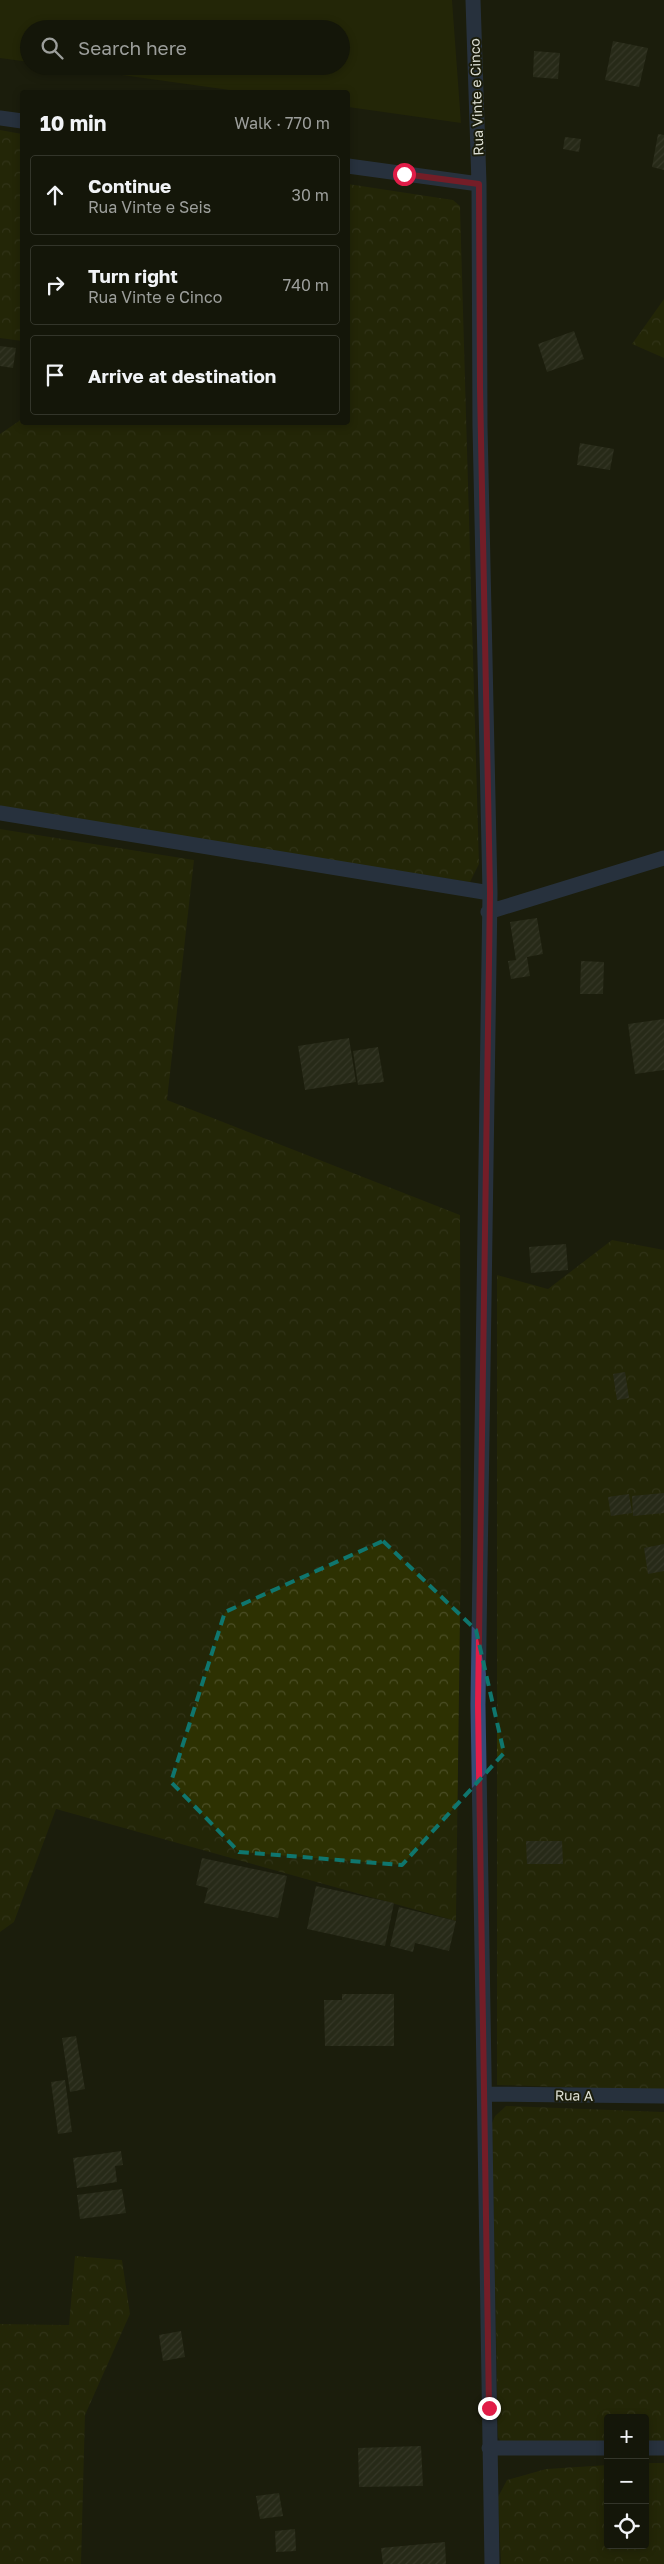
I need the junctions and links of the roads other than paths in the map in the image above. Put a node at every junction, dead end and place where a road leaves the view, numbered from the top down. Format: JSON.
{"nodes":[{"id":1,"x":473,"y":0,"type":"edge"},
{"id":2,"x":0,"y":118,"type":"edge"},
{"id":3,"x":20,"y":121,"type":"edge"},
{"id":4,"x":350,"y":166,"type":"edge"},
{"id":5,"x":479,"y":184,"type":"junction"},
{"id":6,"x":0,"y":813,"type":"edge"},
{"id":7,"x":664,"y":858,"type":"edge"},
{"id":8,"x":490,"y":893,"type":"junction"},
{"id":9,"x":488,"y":912,"type":"junction"},
{"id":10,"x":485,"y":2094,"type":"junction"},
{"id":11,"x":664,"y":2096,"type":"edge"},
{"id":12,"x":489,"y":2448,"type":"junction"},
{"id":13,"x":604,"y":2448,"type":"edge"},
{"id":14,"x":649,"y":2448,"type":"edge"},
{"id":15,"x":664,"y":2448,"type":"edge"},
{"id":16,"x":492,"y":2564,"type":"edge"}],
"edges":[{"from":1,"to":5,"type":"street","name":"Rua Vinte e Cinco"},
{"from":2,"to":3,"type":"street"},
{"from":4,"to":5,"type":"street"},
{"from":5,"to":8,"type":"street","name":"Rua Vinte e Cinco"},
{"from":6,"to":8,"type":"street"},
{"from":7,"to":9,"type":"street"},
{"from":8,"to":9,"type":"street","name":"Rua Vinte e Cinco"},
{"from":9,"to":10,"type":"street","name":"Rua Vinte e Cinco"},
{"from":10,"to":11,"type":"street","name":"Rua A"},
{"from":10,"to":12,"type":"street","name":"Rua Vinte e Cinco"},
{"from":12,"to":13,"type":"street"},
{"from":12,"to":16,"type":"street","name":"Rua Vinte e Cinco"},
{"from":14,"to":15,"type":"street"}]}
